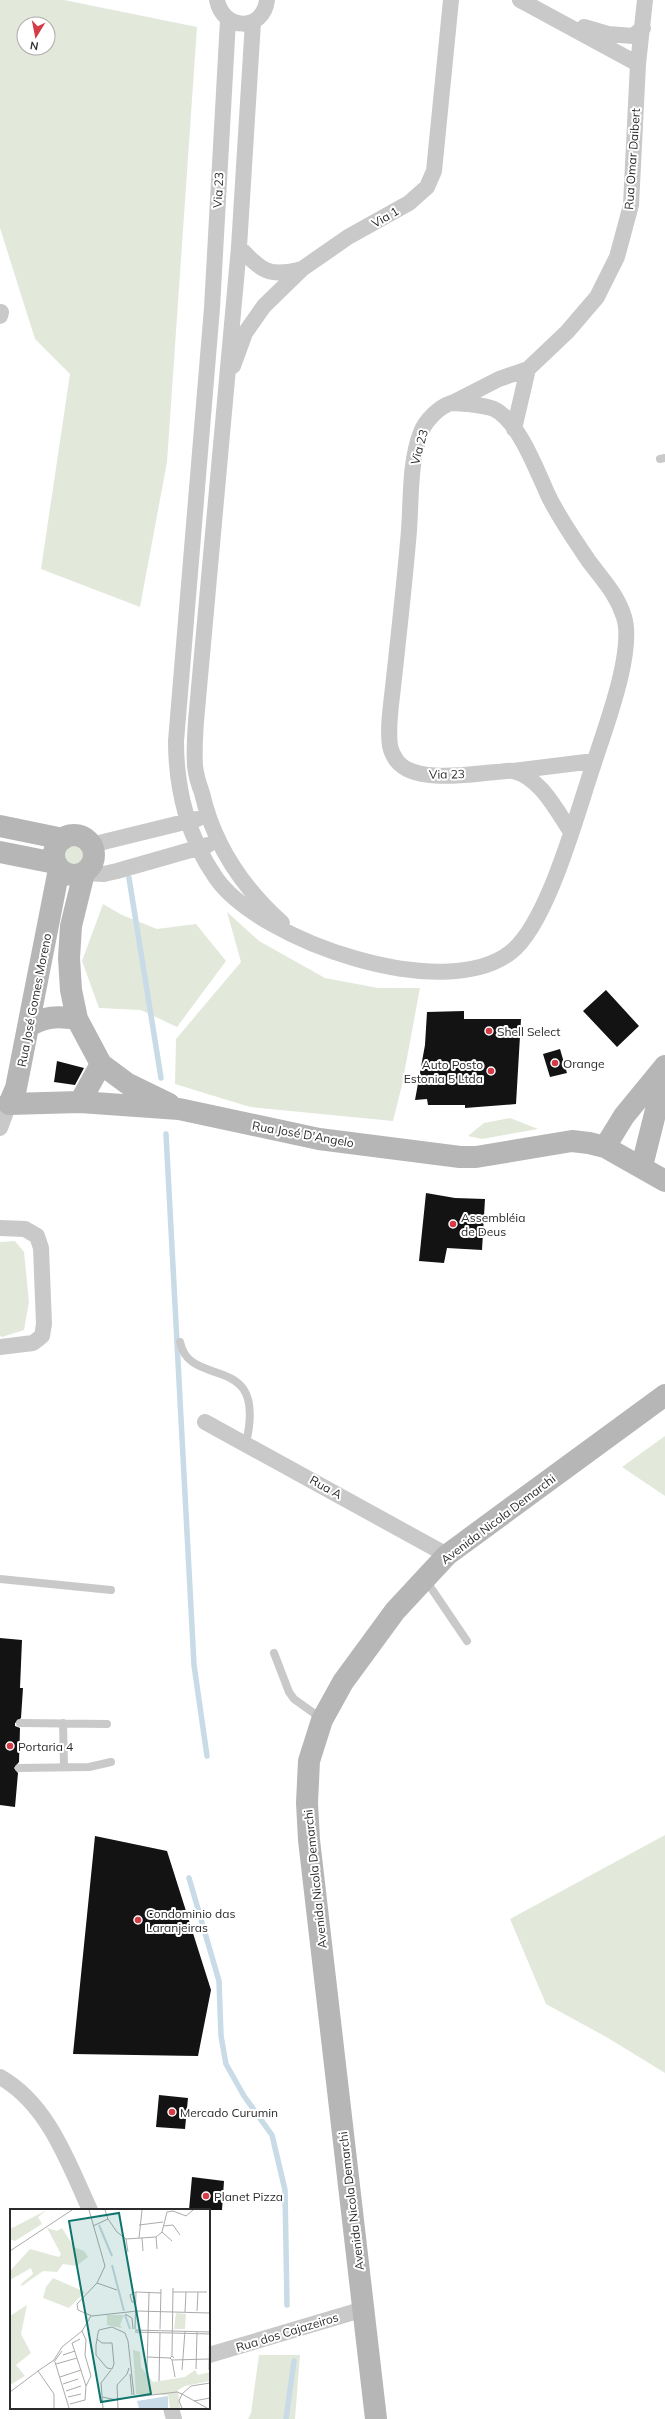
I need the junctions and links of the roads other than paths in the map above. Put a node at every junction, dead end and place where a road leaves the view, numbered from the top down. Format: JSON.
{"nodes":[{"id":1,"x":217,"y":0,"type":"edge"},
{"id":2,"x":267,"y":0,"type":"edge"},
{"id":3,"x":451,"y":0,"type":"edge"},
{"id":4,"x":520,"y":0,"type":"edge"},
{"id":5,"x":645,"y":0,"type":"edge"},
{"id":6,"x":228,"y":20,"type":"junction"},
{"id":7,"x":558,"y":20,"type":"junction"},
{"id":8,"x":253,"y":22,"type":"junction"},
{"id":9,"x":643,"y":28,"type":"junction"},
{"id":10,"x":638,"y":64,"type":"junction"},
{"id":11,"x":216,"y":218,"type":"junction"},
{"id":12,"x":239,"y":248,"type":"junction"},
{"id":13,"x":302,"y":269,"type":"junction"},
{"id":14,"x":233,"y":305,"type":"junction"},
{"id":15,"x":258,"y":314,"type":"junction"},
{"id":16,"x":528,"y":369,"type":"junction"},
{"id":17,"x":225,"y":387,"type":"junction"},
{"id":18,"x":452,"y":403,"type":"junction"},
{"id":19,"x":514,"y":429,"type":"junction"},
{"id":20,"x":594,"y":761,"type":"junction"},
{"id":21,"x":513,"y":771,"type":"junction"},
{"id":22,"x":208,"y":816,"type":"junction"},
{"id":23,"x":188,"y":822,"type":"junction"},
{"id":24,"x":0,"y":826,"type":"edge"},
{"id":25,"x":571,"y":832,"type":"junction"},
{"id":26,"x":63,"y":839,"type":"junction"},
{"id":27,"x":218,"y":842,"type":"junction"},
{"id":28,"x":91,"y":845,"type":"junction"},
{"id":29,"x":198,"y":848,"type":"junction"},
{"id":30,"x":0,"y":852,"type":"edge"},
{"id":31,"x":57,"y":866,"type":"junction"},
{"id":32,"x":84,"y":873,"type":"junction"},
{"id":33,"x":294,"y":933,"type":"junction"},
{"id":34,"x":77,"y":1019,"type":"junction"},
{"id":35,"x":28,"y":1027,"type":"junction"},
{"id":36,"x":101,"y":1064,"type":"junction"},
{"id":37,"x":665,"y":1066,"type":"edge"},
{"id":38,"x":665,"y":1074,"type":"edge"},
{"id":39,"x":80,"y":1102,"type":"junction"},
{"id":40,"x":5,"y":1104,"type":"edge"},
{"id":41,"x":179,"y":1109,"type":"junction"},
{"id":42,"x":0,"y":1128,"type":"edge"},
{"id":43,"x":605,"y":1147,"type":"junction"},
{"id":44,"x":642,"y":1166,"type":"junction"},
{"id":45,"x":665,"y":1181,"type":"edge"},
{"id":46,"x":0,"y":1228,"type":"edge"},
{"id":47,"x":180,"y":1342,"type":"dead end"},
{"id":48,"x":0,"y":1347,"type":"edge"},
{"id":49,"x":665,"y":1395,"type":"edge"},
{"id":50,"x":205,"y":1422,"type":"dead end"},
{"id":51,"x":246,"y":1443,"type":"junction"},
{"id":52,"x":447,"y":1555,"type":"junction"},
{"id":53,"x":425,"y":1578,"type":"junction"},
{"id":54,"x":0,"y":1579,"type":"edge"},
{"id":55,"x":111,"y":1590,"type":"dead end"},
{"id":56,"x":467,"y":1641,"type":"dead end"},
{"id":57,"x":274,"y":1653,"type":"dead end"},
{"id":58,"x":322,"y":1720,"type":"junction"},
{"id":59,"x":20,"y":1723,"type":"dead end"},
{"id":60,"x":63,"y":1723,"type":"junction"},
{"id":61,"x":107,"y":1724,"type":"dead end"},
{"id":62,"x":111,"y":1762,"type":"dead end"},
{"id":63,"x":64,"y":1767,"type":"junction"},
{"id":64,"x":19,"y":1768,"type":"dead end"},
{"id":65,"x":0,"y":2077,"type":"edge"},
{"id":66,"x":90,"y":2209,"type":"edge"},
{"id":67,"x":364,"y":2309,"type":"junction"},
{"id":68,"x":210,"y":2355,"type":"edge"},
{"id":69,"x":171,"y":2409,"type":"edge"},
{"id":70,"x":174,"y":2419,"type":"edge"},
{"id":71,"x":376,"y":2419,"type":"edge"}],
"edges":[{"from":1,"to":6,"type":"street"},
{"from":2,"to":8,"type":"street"},
{"from":3,"to":13,"type":"street","name":"Via 1"},
{"from":4,"to":7,"type":"street"},
{"from":5,"to":9,"type":"street","name":"Rua Omar Daibert"},
{"from":6,"to":8,"type":"street"},
{"from":6,"to":11,"type":"street","name":"Via 23"},
{"from":7,"to":9,"type":"street"},
{"from":7,"to":10,"type":"street"},
{"from":8,"to":12,"type":"street","name":"Via 23"},
{"from":9,"to":10,"type":"street","name":"Rua Omar Daibert"},
{"from":10,"to":16,"type":"street","name":"Rua Omar Daibert"},
{"from":11,"to":14,"type":"street"},
{"from":11,"to":23,"type":"street","name":"Via 23"},
{"from":12,"to":13,"type":"street"},
{"from":12,"to":14,"type":"street","name":"Via 23"},
{"from":13,"to":15,"type":"street","name":"Via 1"},
{"from":14,"to":15,"type":"street"},
{"from":14,"to":17,"type":"street","name":"Via 23"},
{"from":15,"to":17,"type":"street","name":"Via 1"},
{"from":16,"to":18,"type":"street","name":"Rua Omar Daibert"},
{"from":16,"to":19,"type":"street"},
{"from":17,"to":22,"type":"street","name":"Via 23"},
{"from":18,"to":19,"type":"street","name":"Via 23"},
{"from":18,"to":21,"type":"street","name":"Via 23"},
{"from":19,"to":20,"type":"street","name":"Via 23"},
{"from":20,"to":21,"type":"street","name":"Via 23"},
{"from":20,"to":25,"type":"street","name":"Via 23"},
{"from":21,"to":25,"type":"street"},
{"from":22,"to":23,"type":"street"},
{"from":22,"to":27,"type":"street","name":"Via 23"},
{"from":23,"to":28,"type":"street"},
{"from":23,"to":29,"type":"street","name":"Via 23"},
{"from":24,"to":26,"type":"street"},
{"from":25,"to":33,"type":"street","name":"Via 23"},
{"from":26,"to":28,"type":"street"},
{"from":26,"to":31,"type":"street"},
{"from":27,"to":29,"type":"street"},
{"from":27,"to":33,"type":"street","name":"Via 23"},
{"from":28,"to":32,"type":"street"},
{"from":29,"to":32,"type":"street"},
{"from":29,"to":33,"type":"street","name":"Via 23"},
{"from":30,"to":31,"type":"street"},
{"from":31,"to":32,"type":"street"},
{"from":31,"to":35,"type":"street","name":"Rua José Gomes Moreno"},
{"from":32,"to":34,"type":"street","name":"Rua José Gomes Moreno"},
{"from":34,"to":35,"type":"street"},
{"from":34,"to":36,"type":"street","name":"Rua José Gomes Moreno"},
{"from":35,"to":40,"type":"street","name":"Rua José Gomes Moreno"},
{"from":36,"to":39,"type":"street"},
{"from":36,"to":41,"type":"street","name":"Rua José Gomes Moreno"},
{"from":37,"to":43,"type":"street"},
{"from":38,"to":44,"type":"street"},
{"from":39,"to":40,"type":"street","name":"Rua José D'Angelo"},
{"from":39,"to":41,"type":"street","name":"Rua José D'Angelo"},
{"from":40,"to":42,"type":"street","name":"Rua José Gomes Moreno"},
{"from":41,"to":43,"type":"street","name":"Rua José D'Angelo"},
{"from":43,"to":44,"type":"street"},
{"from":44,"to":45,"type":"street"},
{"from":46,"to":48,"type":"street"},
{"from":47,"to":51,"type":"lane"},
{"from":49,"to":52,"type":"street","name":"Avenida Nicola Demarchi"},
{"from":50,"to":51,"type":"street","name":"Rua A"},
{"from":51,"to":52,"type":"street","name":"Rua A"},
{"from":52,"to":53,"type":"street","name":"Avenida Nicola Demarchi"},
{"from":53,"to":56,"type":"lane"},
{"from":53,"to":58,"type":"street","name":"Avenida Nicola Demarchi"},
{"from":54,"to":55,"type":"lane"},
{"from":57,"to":58,"type":"lane"},
{"from":58,"to":67,"type":"street","name":"Avenida Nicola Demarchi"},
{"from":59,"to":60,"type":"lane"},
{"from":60,"to":61,"type":"lane"},
{"from":60,"to":63,"type":"lane"},
{"from":62,"to":63,"type":"lane"},
{"from":63,"to":64,"type":"lane"},
{"from":65,"to":66,"type":"street"},
{"from":67,"to":68,"type":"street","name":"Rua dos Cajazeiros"},
{"from":67,"to":71,"type":"street","name":"Avenida Nicola Demarchi"},
{"from":69,"to":70,"type":"street"}]}
